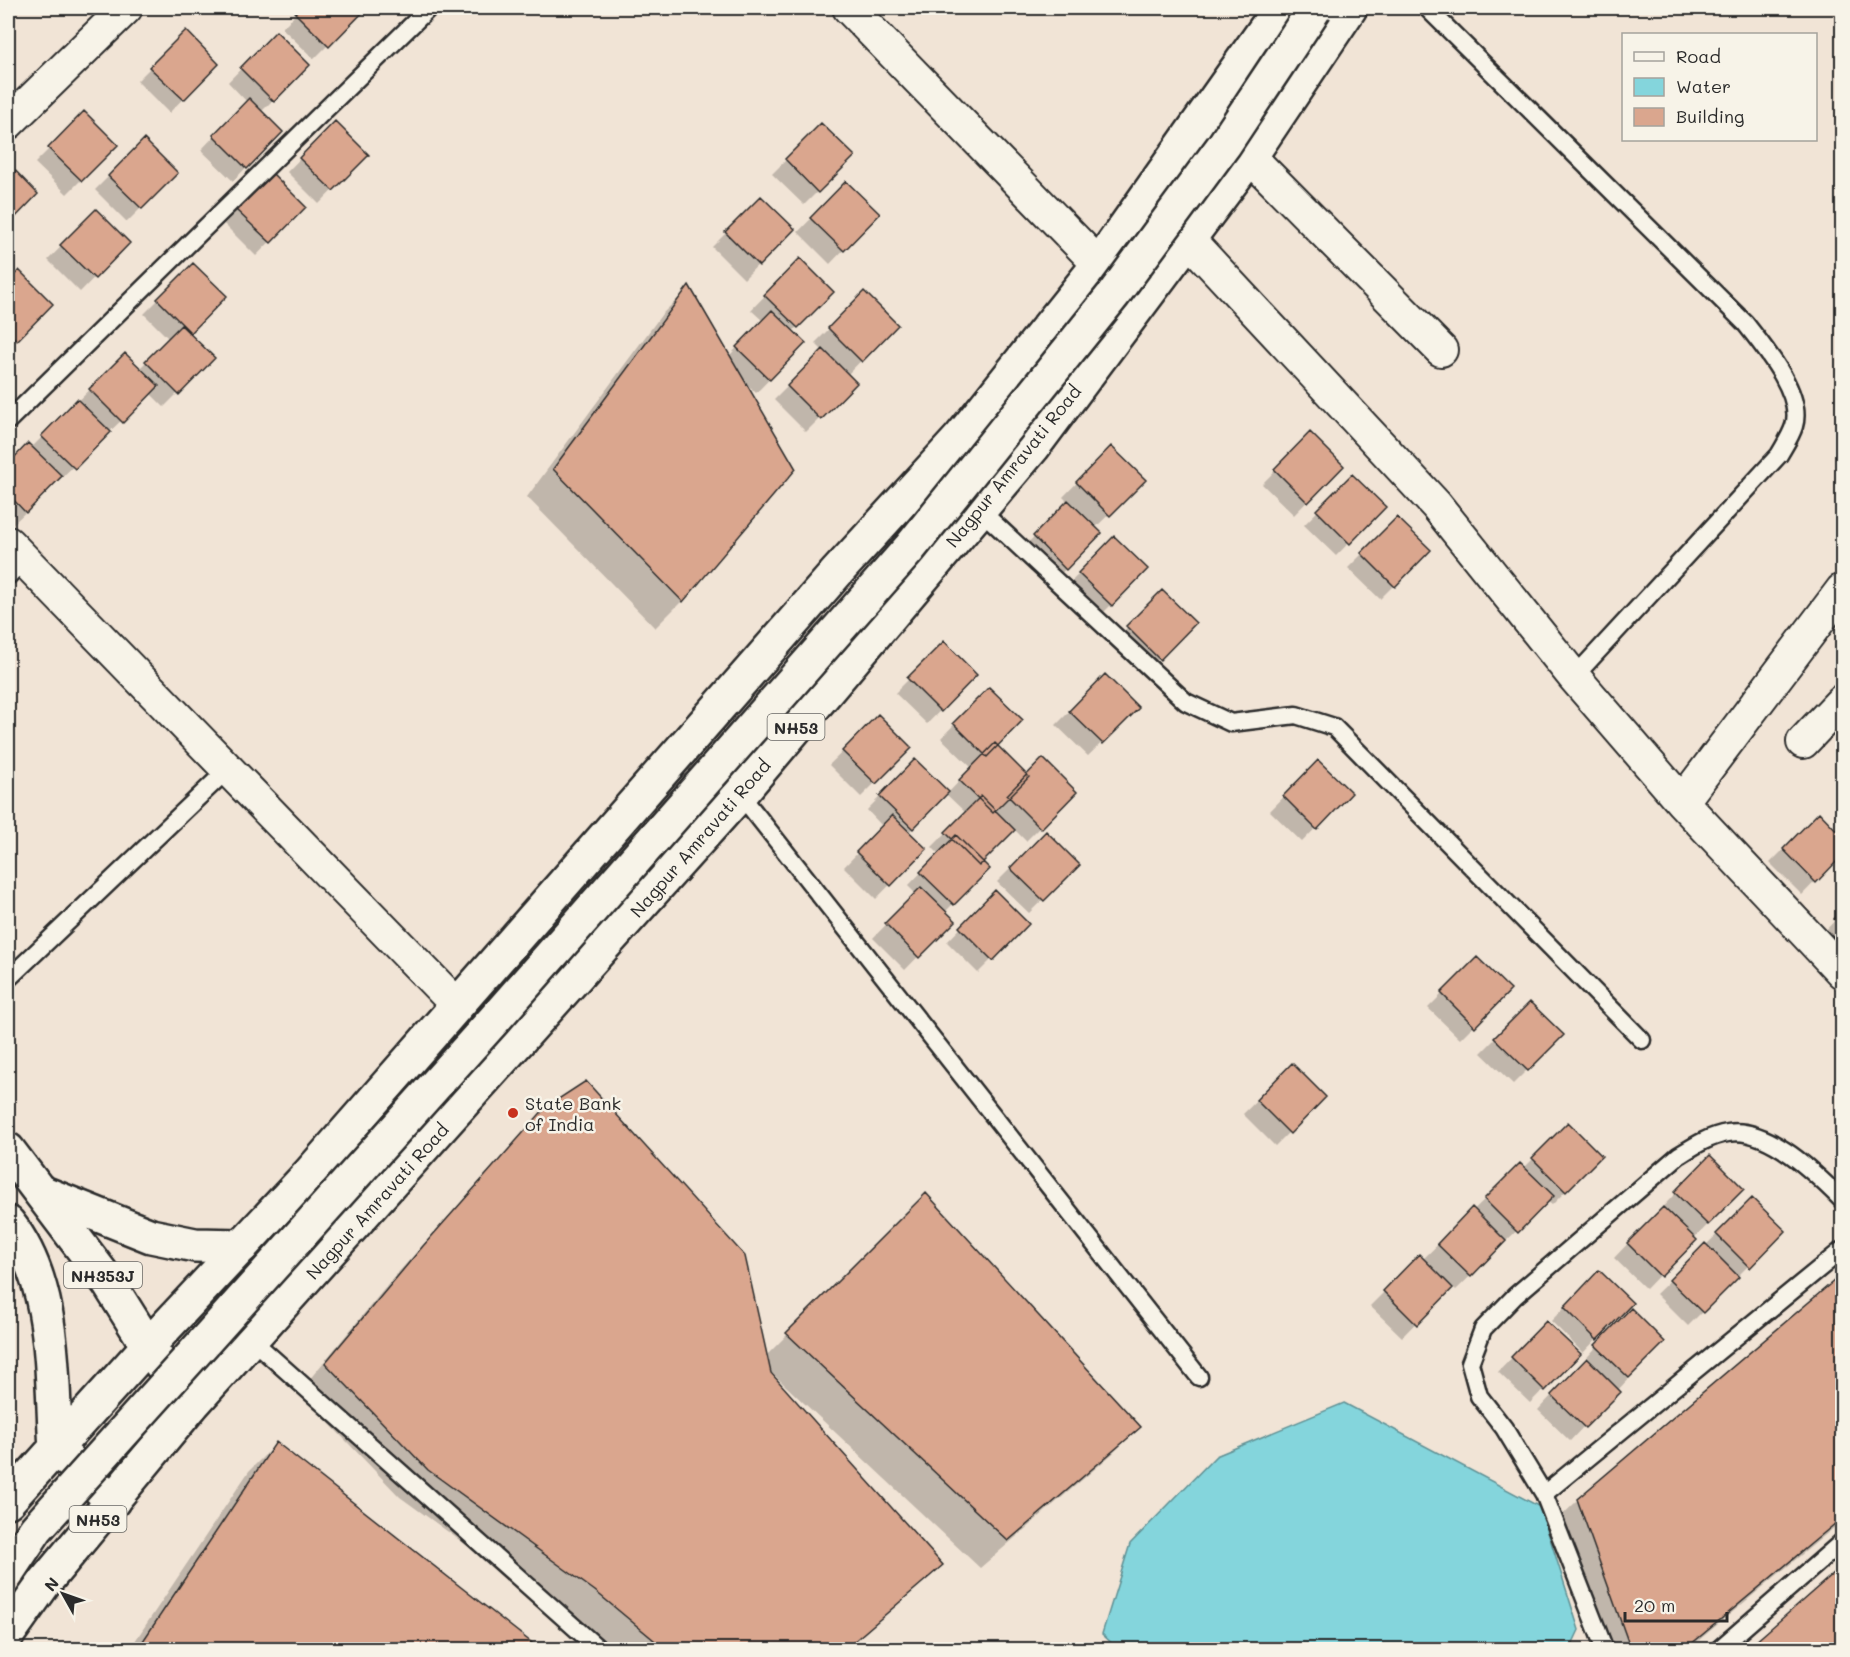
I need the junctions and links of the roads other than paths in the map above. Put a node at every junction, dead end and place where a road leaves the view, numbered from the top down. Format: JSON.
{"nodes":[{"id":1,"x":126,"y":8,"type":"edge"},
{"id":2,"x":429,"y":8,"type":"edge"},
{"id":3,"x":1280,"y":8,"type":"edge"},
{"id":4,"x":1315,"y":8,"type":"edge"},
{"id":5,"x":1350,"y":8,"type":"edge"},
{"id":6,"x":1427,"y":8,"type":"edge"},
{"id":7,"x":852,"y":9,"type":"edge"},
{"id":8,"x":8,"y":123,"type":"edge"},
{"id":9,"x":1250,"y":157,"type":"junction"},
{"id":10,"x":1188,"y":239,"type":"junction"},
{"id":11,"x":1098,"y":265,"type":"junction"},
{"id":12,"x":1140,"y":303,"type":"junction"},
{"id":13,"x":1441,"y":350,"type":"dead end"},
{"id":14,"x":8,"y":421,"type":"edge"},
{"id":15,"x":980,"y":510,"type":"junction"},
{"id":16,"x":13,"y":560,"type":"edge"},
{"id":17,"x":1842,"y":590,"type":"edge"},
{"id":18,"x":1574,"y":677,"type":"junction"},
{"id":19,"x":1842,"y":701,"type":"edge"},
{"id":20,"x":1803,"y":742,"type":"dead end"},
{"id":21,"x":227,"y":770,"type":"junction"},
{"id":22,"x":740,"y":794,"type":"junction"},
{"id":23,"x":1682,"y":802,"type":"junction"},
{"id":24,"x":1842,"y":972,"type":"edge"},
{"id":25,"x":8,"y":979,"type":"edge"},
{"id":26,"x":456,"y":1004,"type":"junction"},
{"id":27,"x":1642,"y":1040,"type":"dead end"},
{"id":28,"x":8,"y":1150,"type":"edge"},
{"id":29,"x":39,"y":1191,"type":"junction"},
{"id":30,"x":1842,"y":1200,"type":"edge"},
{"id":31,"x":8,"y":1222,"type":"edge"},
{"id":32,"x":242,"y":1246,"type":"junction"},
{"id":33,"x":1842,"y":1250,"type":"edge"},
{"id":34,"x":252,"y":1340,"type":"junction"},
{"id":35,"x":148,"y":1346,"type":"junction"},
{"id":36,"x":1199,"y":1377,"type":"dead end"},
{"id":37,"x":191,"y":1406,"type":"junction"},
{"id":38,"x":56,"y":1449,"type":"junction"},
{"id":39,"x":1544,"y":1494,"type":"junction"},
{"id":40,"x":8,"y":1501,"type":"edge"},
{"id":41,"x":113,"y":1501,"type":"junction"},
{"id":42,"x":1842,"y":1542,"type":"edge"},
{"id":43,"x":8,"y":1571,"type":"edge"},
{"id":44,"x":8,"y":1634,"type":"edge"},
{"id":45,"x":600,"y":1650,"type":"edge"},
{"id":46,"x":1605,"y":1650,"type":"edge"},
{"id":47,"x":1718,"y":1650,"type":"edge"}],
"edges":[{"from":1,"to":8,"type":"street"},
{"from":2,"to":14,"type":"lane"},
{"from":3,"to":11,"type":"main road"},
{"from":4,"to":43,"type":"main road","bridge":true},
{"from":5,"to":9,"type":"main road","name":"Nagpur Amravati Road","number":"NH53"},
{"from":6,"to":18,"type":"lane"},
{"from":7,"to":11,"type":"street"},
{"from":9,"to":10,"type":"main road","name":"Nagpur Amravati Road","number":"NH53"},
{"from":9,"to":13,"type":"street"},
{"from":10,"to":12,"type":"main road","name":"Nagpur Amravati Road","number":"NH53"},
{"from":10,"to":18,"type":"street"},
{"from":11,"to":12,"type":"street"},
{"from":11,"to":26,"type":"main road"},
{"from":12,"to":15,"type":"main road","name":"Nagpur Amravati Road","number":"NH53"},
{"from":15,"to":22,"type":"main road","name":"Nagpur Amravati Road","number":"NH53"},
{"from":15,"to":27,"type":"lane"},
{"from":16,"to":21,"type":"street"},
{"from":17,"to":23,"type":"street"},
{"from":18,"to":23,"type":"street"},
{"from":19,"to":20,"type":"street"},
{"from":21,"to":25,"type":"lane"},
{"from":21,"to":26,"type":"street"},
{"from":22,"to":34,"type":"main road","name":"Nagpur Amravati Road","number":"NH53"},
{"from":22,"to":36,"type":"lane"},
{"from":23,"to":24,"type":"street"},
{"from":26,"to":32,"type":"main road"},
{"from":28,"to":29,"type":"main road","number":"NH353J"},
{"from":29,"to":32,"type":"main road"},
{"from":29,"to":35,"type":"main road","number":"NH353J"},
{"from":30,"to":39,"type":"lane"},
{"from":31,"to":38,"type":"main road","number":"NH353J"},
{"from":32,"to":35,"type":"main road"},
{"from":33,"to":39,"type":"lane"},
{"from":34,"to":37,"type":"main road","name":"Nagpur Amravati Road","number":"NH53"},
{"from":34,"to":45,"type":"lane"},
{"from":35,"to":37,"type":"main road","number":"NH353J"},
{"from":35,"to":38,"type":"main road"},
{"from":37,"to":41,"type":"main road","name":"Nagpur Amravati Road","number":"NH53"},
{"from":38,"to":40,"type":"main road"},
{"from":38,"to":41,"type":"main road"},
{"from":39,"to":46,"type":"lane"},
{"from":41,"to":44,"type":"main road","name":"Nagpur Amravati Road","number":"NH53"},
{"from":42,"to":47,"type":"lane"}]}
